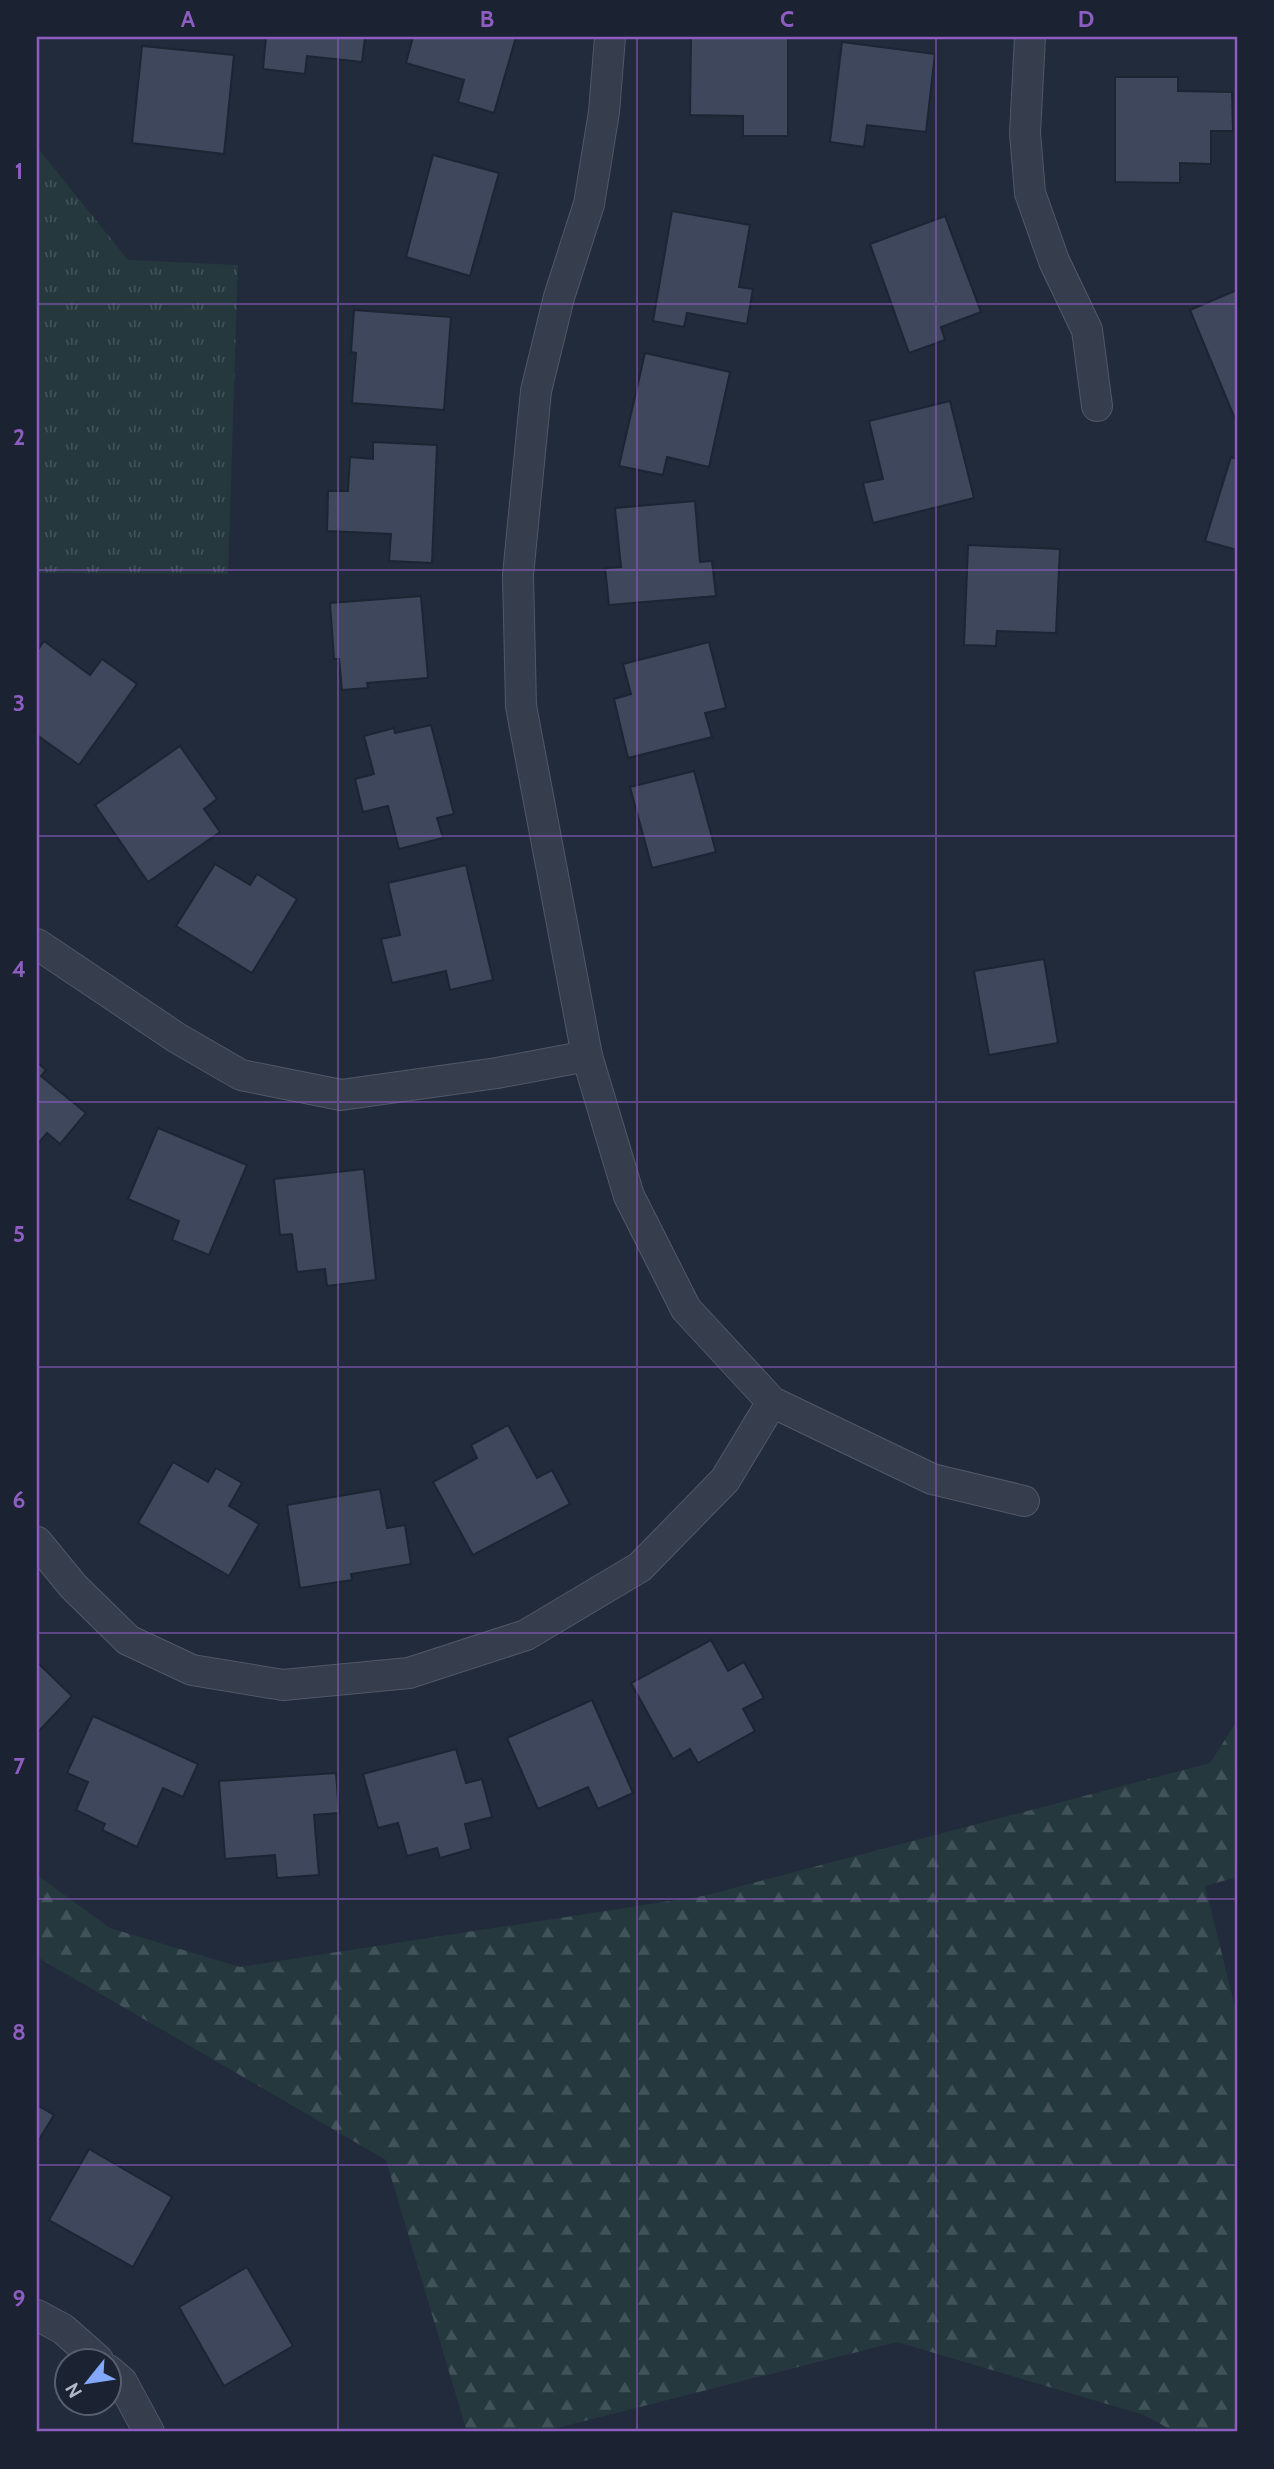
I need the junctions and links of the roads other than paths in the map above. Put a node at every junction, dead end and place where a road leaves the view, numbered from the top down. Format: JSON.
{"nodes":[{"id":1,"x":610,"y":37,"type":"edge"},
{"id":2,"x":1030,"y":37,"type":"edge"},
{"id":3,"x":1097,"y":406,"type":"dead end"},
{"id":4,"x":37,"y":944,"type":"edge"},
{"id":5,"x":587,"y":1056,"type":"junction"},
{"id":6,"x":772,"y":1402,"type":"junction"},
{"id":7,"x":1024,"y":1501,"type":"dead end"},
{"id":8,"x":37,"y":1542,"type":"edge"},
{"id":9,"x":37,"y":2315,"type":"edge"},
{"id":10,"x":82,"y":2346,"type":"edge"},
{"id":11,"x":122,"y":2382,"type":"edge"},
{"id":12,"x":149,"y":2432,"type":"edge"}],
"edges":[{"from":1,"to":5,"type":"street"},
{"from":2,"to":3,"type":"street"},
{"from":4,"to":5,"type":"street"},
{"from":5,"to":6,"type":"street"},
{"from":6,"to":7,"type":"street"},
{"from":6,"to":8,"type":"street"},
{"from":9,"to":10,"type":"street"},
{"from":11,"to":12,"type":"street"}]}
